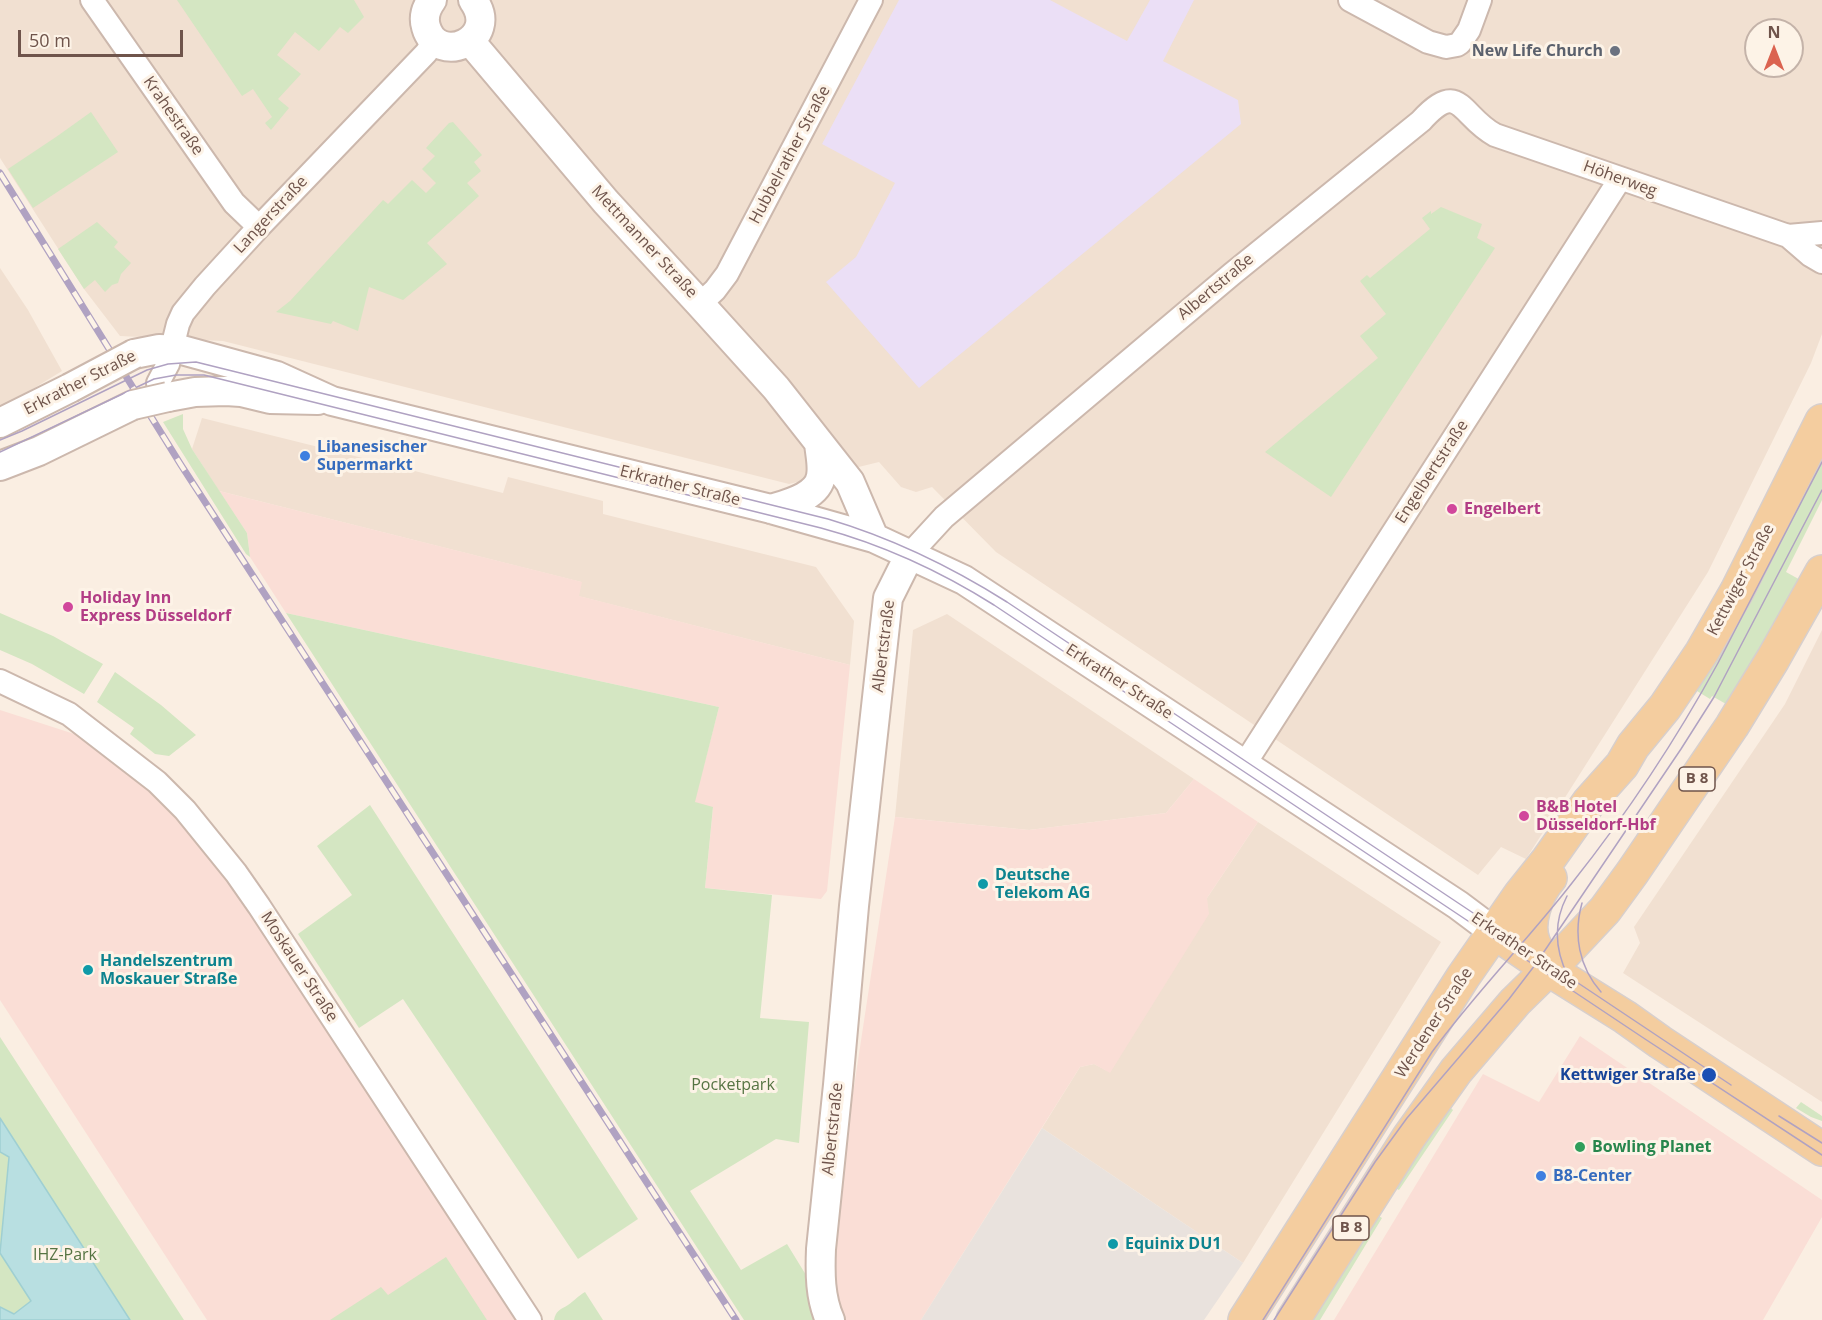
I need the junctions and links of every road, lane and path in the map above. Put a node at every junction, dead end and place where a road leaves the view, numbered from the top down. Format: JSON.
{"nodes":[{"id":1,"x":92,"y":0,"type":"edge"},
{"id":2,"x":432,"y":0,"type":"edge"},
{"id":3,"x":474,"y":0,"type":"edge"},
{"id":4,"x":871,"y":0,"type":"edge"},
{"id":5,"x":1350,"y":0,"type":"edge"},
{"id":6,"x":1480,"y":0,"type":"edge"},
{"id":7,"x":435,"y":41,"type":"junction"},
{"id":8,"x":470,"y":41,"type":"junction"},
{"id":9,"x":1434,"y":107,"type":"joint"},
{"id":10,"x":1620,"y":179,"type":"junction"},
{"id":11,"x":259,"y":227,"type":"junction"},
{"id":12,"x":1822,"y":233,"type":"edge"},
{"id":13,"x":1788,"y":236,"type":"junction"},
{"id":14,"x":1822,"y":262,"type":"edge"},
{"id":15,"x":700,"y":304,"type":"junction"},
{"id":16,"x":171,"y":350,"type":"junction"},
{"id":17,"x":163,"y":390,"type":"junction"},
{"id":18,"x":332,"y":400,"type":"junction"},
{"id":19,"x":1822,"y":421,"type":"edge"},
{"id":20,"x":0,"y":423,"type":"edge"},
{"id":21,"x":819,"y":443,"type":"junction"},
{"id":22,"x":0,"y":466,"type":"edge"},
{"id":23,"x":771,"y":509,"type":"junction"},
{"id":24,"x":874,"y":538,"type":"junction"},
{"id":25,"x":910,"y":554,"type":"junction"},
{"id":26,"x":1822,"y":572,"type":"edge"},
{"id":27,"x":0,"y":681,"type":"edge"},
{"id":28,"x":1244,"y":765,"type":"junction"},
{"id":29,"x":1622,"y":765,"type":"junction"},
{"id":30,"x":1494,"y":932,"type":"junction"},
{"id":31,"x":1548,"y":969,"type":"junction"},
{"id":32,"x":1409,"y":1137,"type":"junction"},
{"id":33,"x":1822,"y":1149,"type":"edge"},
{"id":34,"x":530,"y":1320,"type":"edge"},
{"id":35,"x":830,"y":1320,"type":"edge"},
{"id":36,"x":1245,"y":1320,"type":"edge"},
{"id":37,"x":1293,"y":1320,"type":"edge"}],
"edges":[{"from":1,"to":11,"type":"street","name":"Krahestraße"},
{"from":2,"to":7,"type":"street"},
{"from":3,"to":8,"type":"street"},
{"from":4,"to":15,"type":"street","name":"Hubbelrather Straße"},
{"from":5,"to":6,"type":"street"},
{"from":7,"to":8,"type":"street"},
{"from":7,"to":11,"type":"street","name":"Langerstraße"},
{"from":8,"to":15,"type":"street","name":"Mettmanner Straße"},
{"from":9,"to":10,"type":"street","name":"Höherweg"},
{"from":9,"to":25,"type":"street","name":"Albertstraße"},
{"from":10,"to":13,"type":"street","name":"Höherweg"},
{"from":10,"to":28,"type":"street","name":"Engelbertstraße"},
{"from":11,"to":16,"type":"street","name":"Langerstraße"},
{"from":12,"to":13,"type":"street","name":"Höherweg"},
{"from":13,"to":14,"type":"street","name":"Höherweg"},
{"from":15,"to":21,"type":"street","name":"Mettmanner Straße"},
{"from":16,"to":17,"type":"street","name":"Langerstraße"},
{"from":16,"to":18,"type":"street","name":"Erkrather Straße"},
{"from":16,"to":20,"type":"street","name":"Erkrather Straße","bridge":true},
{"from":17,"to":18,"type":"street","name":"Erkrather Straße"},
{"from":17,"to":22,"type":"street","name":"Erkrather Straße","bridge":true},
{"from":18,"to":23,"type":"street","name":"Erkrather Straße"},
{"from":19,"to":29,"type":"main road","name":"Kettwiger Straße","number":"B 8"},
{"from":21,"to":23,"type":"street"},
{"from":21,"to":24,"type":"street","name":"Mettmanner Straße"},
{"from":23,"to":24,"type":"street","name":"Erkrather Straße"},
{"from":24,"to":25,"type":"street","name":"Erkrather Straße"},
{"from":25,"to":28,"type":"street","name":"Erkrather Straße"},
{"from":25,"to":35,"type":"street","name":"Albertstraße"},
{"from":26,"to":31,"type":"main road","number":"B 8"},
{"from":27,"to":34,"type":"street","name":"Moskauer Straße"},
{"from":28,"to":30,"type":"street","name":"Erkrather Straße"},
{"from":29,"to":30,"type":"main road","name":"Kettwiger Straße","number":"B 8"},
{"from":29,"to":31,"type":"main road"},
{"from":30,"to":31,"type":"main road","name":"Erkrather Straße"},
{"from":30,"to":32,"type":"main road","name":"Werdener Straße","number":"B 8"},
{"from":30,"to":36,"type":"main road","name":"Werdener Straße","number":"B 8"},
{"from":31,"to":32,"type":"main road","name":"Werdener Straße","number":"B 8"},
{"from":31,"to":33,"type":"main road","name":"Erkrather Straße"},
{"from":32,"to":37,"type":"main road","name":"Werdener Straße","number":"B 8"}]}
